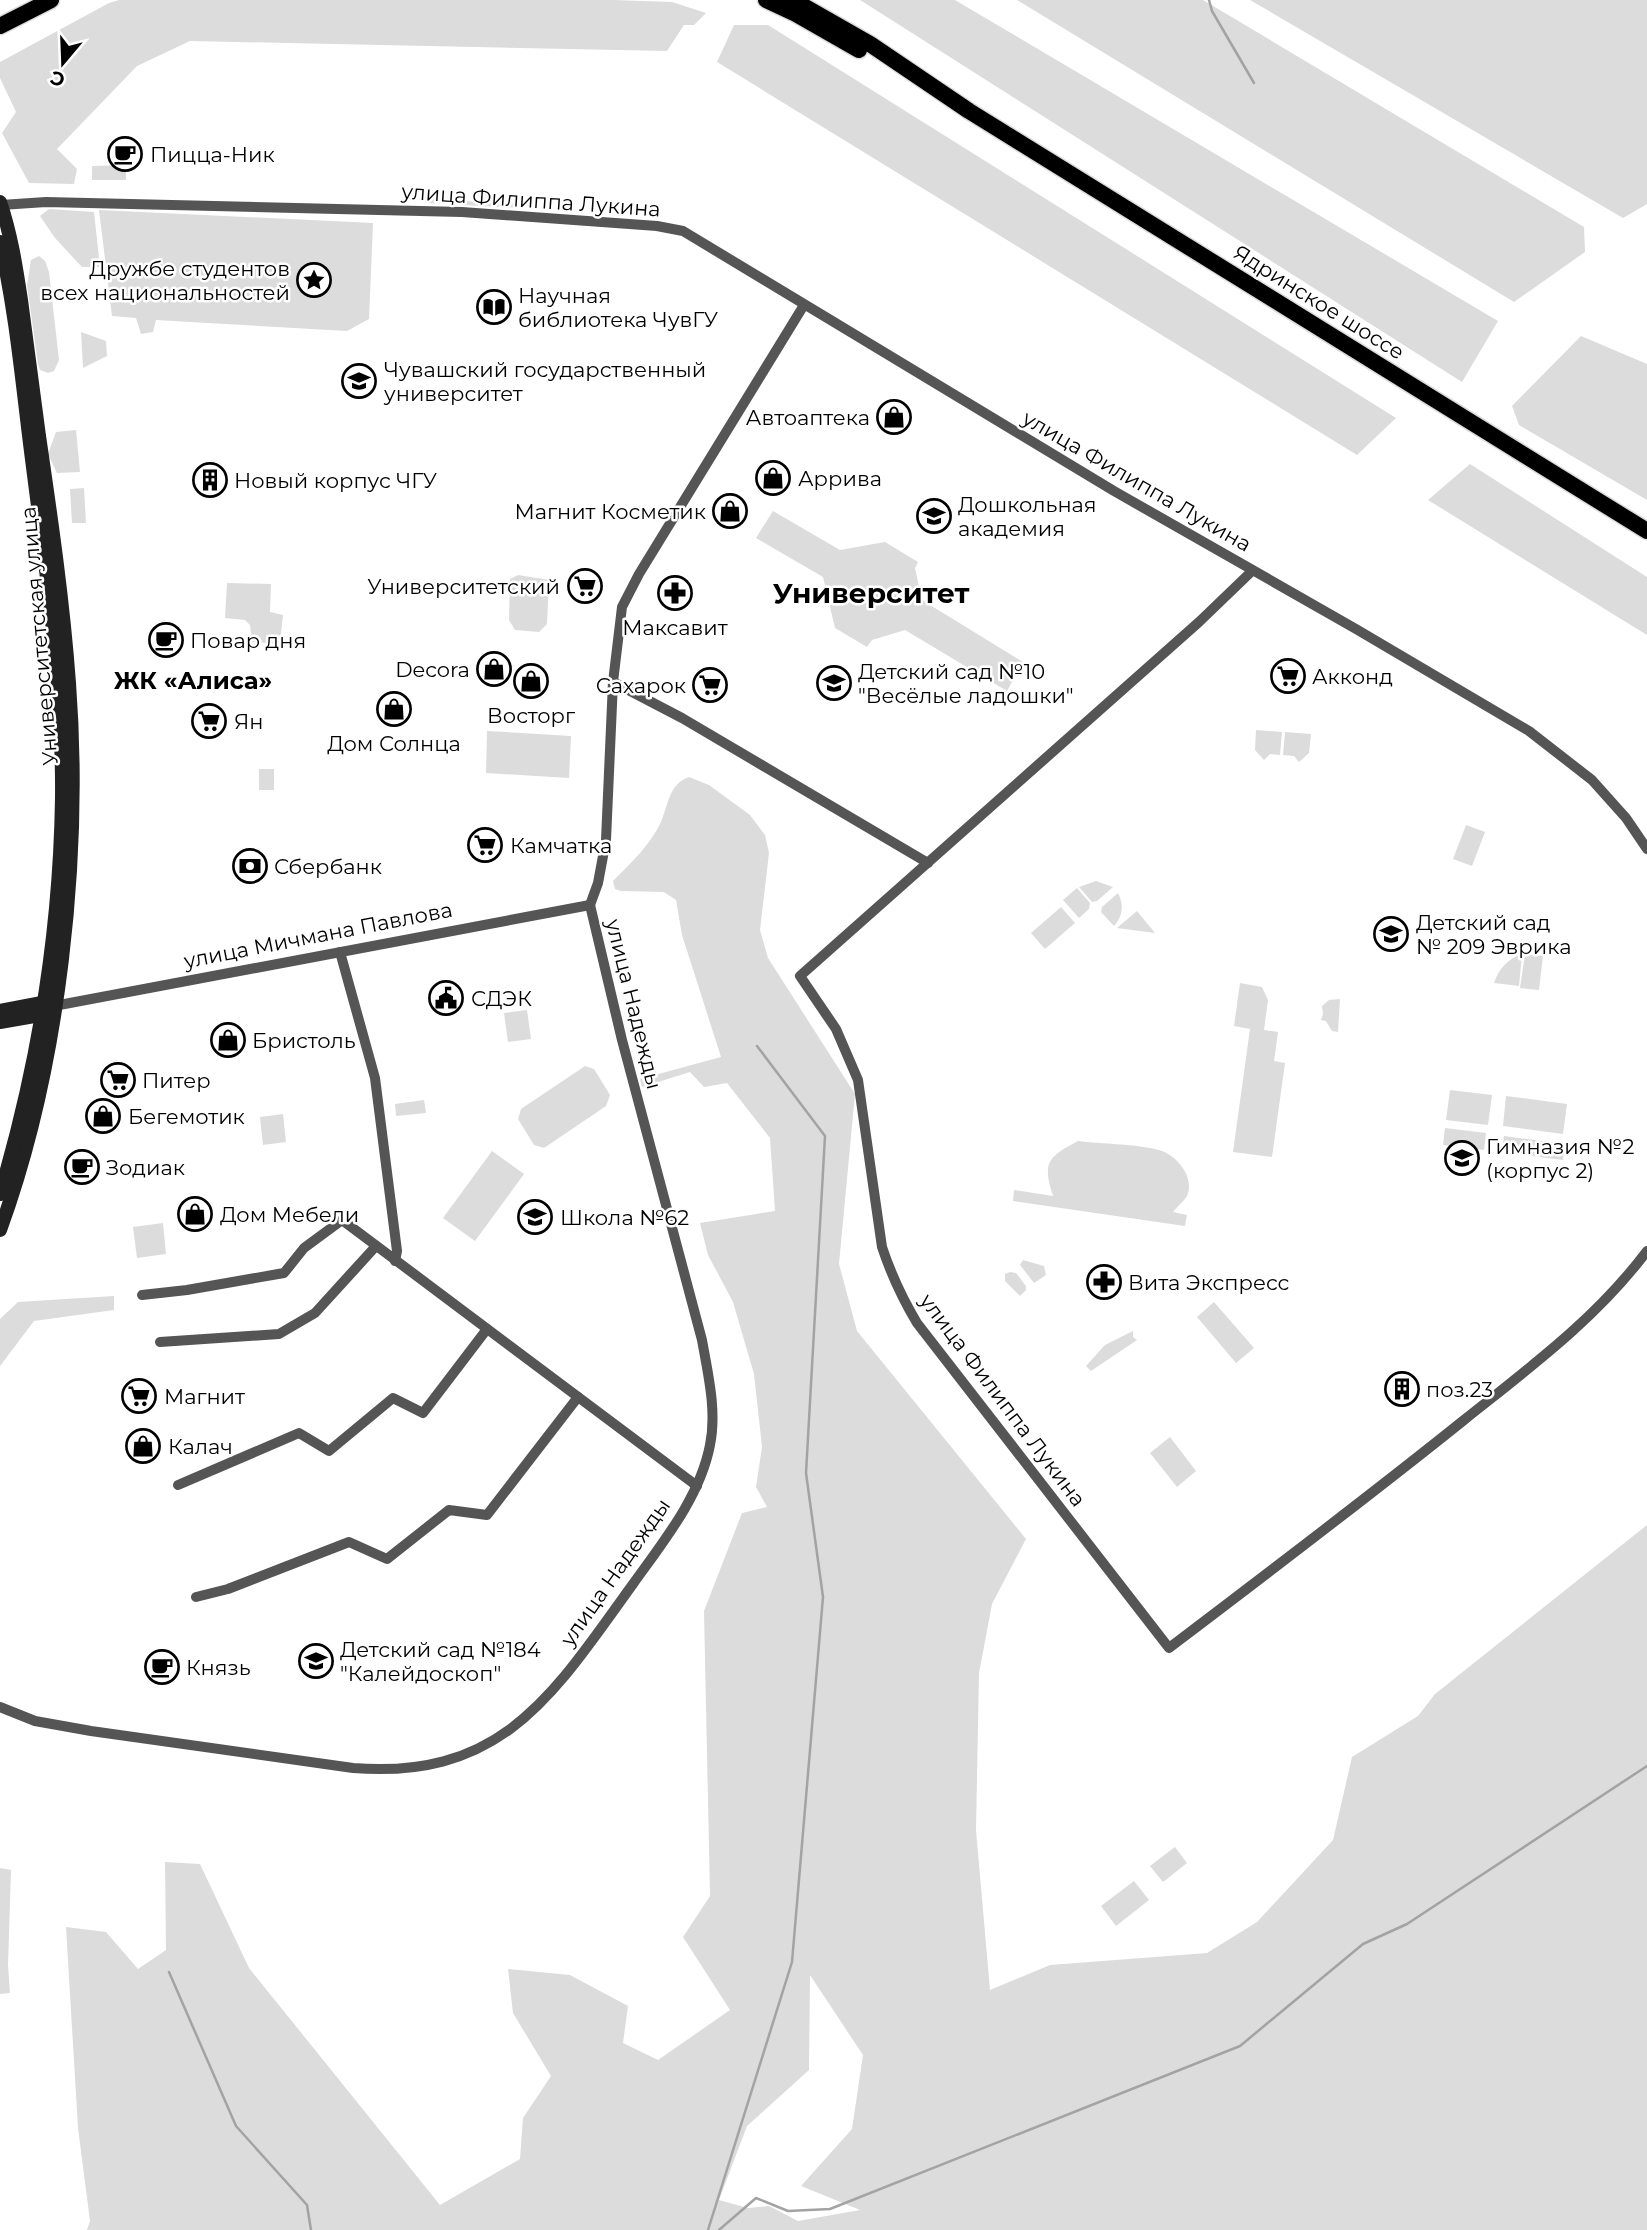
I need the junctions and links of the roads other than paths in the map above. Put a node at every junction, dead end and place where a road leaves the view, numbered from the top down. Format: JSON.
{"nodes":[{"id":1,"x":27,"y":0,"type":"edge"},
{"id":2,"x":51,"y":0,"type":"edge"},
{"id":3,"x":766,"y":0,"type":"edge"},
{"id":4,"x":793,"y":0,"type":"edge"},
{"id":5,"x":0,"y":15,"type":"edge"},
{"id":6,"x":0,"y":26,"type":"edge"},
{"id":7,"x":969,"y":111,"type":"junction"},
{"id":8,"x":0,"y":204,"type":"edge"},
{"id":9,"x":5,"y":248,"type":"edge"},
{"id":10,"x":804,"y":305,"type":"junction"},
{"id":11,"x":1647,"y":531,"type":"edge"},
{"id":12,"x":1252,"y":571,"type":"junction"},
{"id":13,"x":613,"y":682,"type":"junction"},
{"id":14,"x":1647,"y":849,"type":"edge"},
{"id":15,"x":928,"y":863,"type":"junction"},
{"id":16,"x":590,"y":905,"type":"junction"},
{"id":17,"x":340,"y":952,"type":"junction"},
{"id":18,"x":46,"y":1008,"type":"junction"},
{"id":19,"x":0,"y":1011,"type":"edge"},
{"id":20,"x":0,"y":1022,"type":"edge"},
{"id":21,"x":0,"y":1194,"type":"edge"},
{"id":22,"x":0,"y":1230,"type":"edge"},
{"id":23,"x":376,"y":1246,"type":"junction"},
{"id":24,"x":1647,"y":1251,"type":"edge"},
{"id":25,"x":395,"y":1261,"type":"junction"},
{"id":26,"x":142,"y":1295,"type":"dead end"},
{"id":27,"x":487,"y":1329,"type":"junction"},
{"id":28,"x":160,"y":1342,"type":"dead end"},
{"id":29,"x":578,"y":1397,"type":"junction"},
{"id":30,"x":178,"y":1485,"type":"dead end"},
{"id":31,"x":697,"y":1486,"type":"junction"},
{"id":32,"x":196,"y":1597,"type":"dead end"},
{"id":33,"x":0,"y":1707,"type":"edge"}],
"edges":[{"from":1,"to":5,"type":"main road"},
{"from":2,"to":6,"type":"main road"},
{"from":3,"to":7,"type":"main road","name":"Ядринское шоссе"},
{"from":4,"to":7,"type":"main road","name":"Ядринское шоссе"},
{"from":7,"to":11,"type":"main road","name":"Ядринское шоссе"},
{"from":8,"to":9,"type":"main road","name":"Университетская улица"},
{"from":8,"to":10,"type":"street","name":"улица Филиппа Лукина"},
{"from":9,"to":18,"type":"main road","name":"Университетская улица"},
{"from":10,"to":12,"type":"street","name":"улица Филиппа Лукина"},
{"from":10,"to":13,"type":"street"},
{"from":12,"to":14,"type":"street"},
{"from":12,"to":15,"type":"street","name":"улица Филиппа Лукина"},
{"from":13,"to":15,"type":"street"},
{"from":13,"to":16,"type":"street"},
{"from":15,"to":24,"type":"street","name":"улица Филиппа Лукина"},
{"from":16,"to":17,"type":"street","name":"улица Мичмана Павлова"},
{"from":16,"to":31,"type":"street","name":"улица Надежды"},
{"from":17,"to":18,"type":"street","name":"улица Мичмана Павлова"},
{"from":17,"to":25,"type":"street"},
{"from":18,"to":19,"type":"main road","name":"улица Мичмана Павлова"},
{"from":18,"to":20,"type":"main road","name":"улица Мичмана Павлова"},
{"from":18,"to":21,"type":"main road","name":"Университетская улица"},
{"from":18,"to":22,"type":"main road","name":"Университетская улица"},
{"from":23,"to":25,"type":"street"},
{"from":23,"to":26,"type":"street"},
{"from":23,"to":28,"type":"street"},
{"from":25,"to":27,"type":"street"},
{"from":27,"to":29,"type":"street"},
{"from":27,"to":30,"type":"street"},
{"from":29,"to":31,"type":"street"},
{"from":29,"to":32,"type":"street"},
{"from":31,"to":33,"type":"street","name":"улица Надежды"}]}
